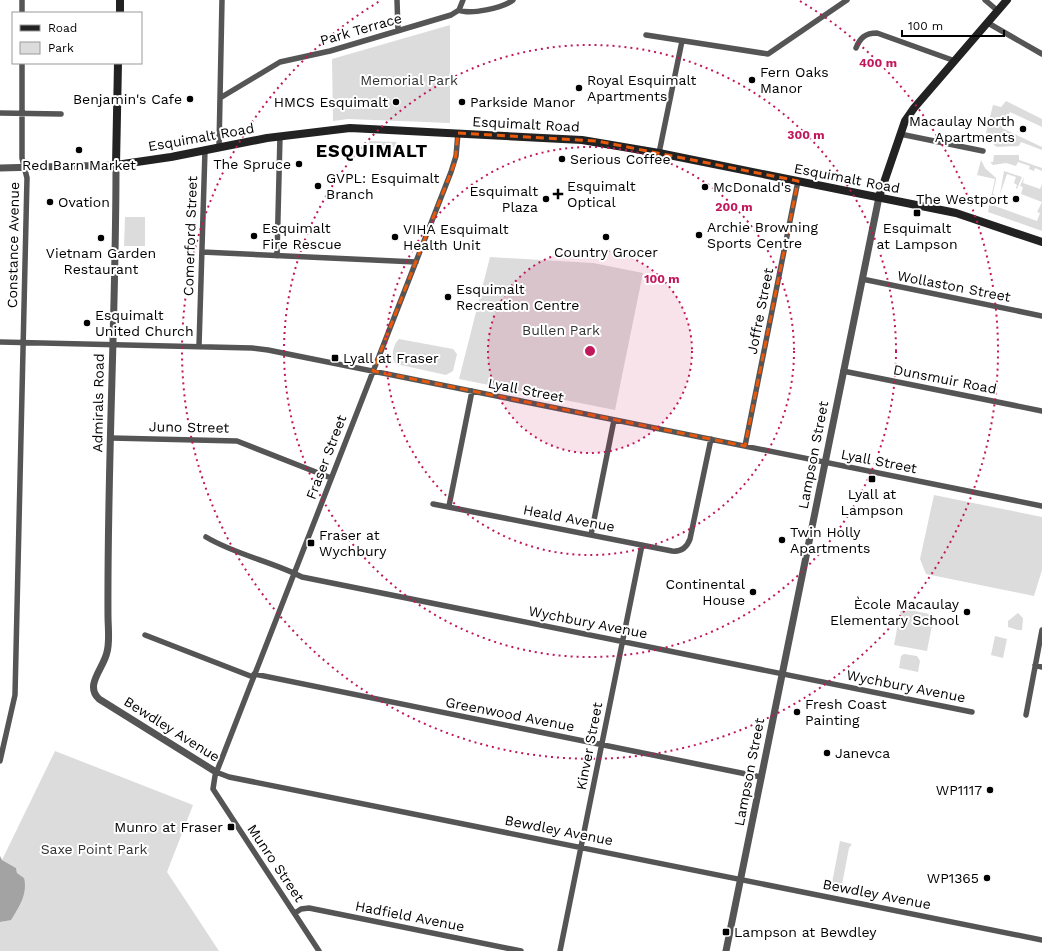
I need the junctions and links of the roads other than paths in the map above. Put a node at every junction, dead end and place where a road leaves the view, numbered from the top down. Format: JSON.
{"nodes":[{"id":1,"x":22,"y":0,"type":"edge"},
{"id":2,"x":120,"y":0,"type":"edge"},
{"id":3,"x":222,"y":0,"type":"edge"},
{"id":4,"x":397,"y":0,"type":"edge"},
{"id":5,"x":463,"y":0,"type":"edge"},
{"id":6,"x":513,"y":0,"type":"edge"},
{"id":7,"x":847,"y":0,"type":"edge"},
{"id":8,"x":985,"y":0,"type":"edge"},
{"id":9,"x":1007,"y":0,"type":"edge"},
{"id":10,"x":459,"y":10,"type":"junction"},
{"id":11,"x":998,"y":11,"type":"junction"},
{"id":12,"x":22,"y":12,"type":"edge"},
{"id":13,"x":120,"y":12,"type":"edge"},
{"id":14,"x":988,"y":23,"type":"junction"},
{"id":15,"x":398,"y":31,"type":"junction"},
{"id":16,"x":646,"y":35,"type":"dead end"},
{"id":17,"x":682,"y":41,"type":"junction"},
{"id":18,"x":856,"y":48,"type":"dead end"},
{"id":19,"x":1042,"y":54,"type":"edge"},
{"id":20,"x":955,"y":61,"type":"junction"},
{"id":21,"x":22,"y":64,"type":"edge"},
{"id":22,"x":118,"y":64,"type":"edge"},
{"id":23,"x":220,"y":98,"type":"junction"},
{"id":24,"x":0,"y":113,"type":"edge"},
{"id":25,"x":22,"y":113,"type":"junction"},
{"id":26,"x":61,"y":114,"type":"dead end"},
{"id":27,"x":458,"y":133,"type":"junction"},
{"id":28,"x":900,"y":134,"type":"junction"},
{"id":29,"x":280,"y":136,"type":"junction"},
{"id":30,"x":219,"y":147,"type":"junction"},
{"id":31,"x":205,"y":150,"type":"junction"},
{"id":32,"x":982,"y":151,"type":"dead end"},
{"id":33,"x":659,"y":153,"type":"junction"},
{"id":34,"x":116,"y":165,"type":"junction"},
{"id":35,"x":0,"y":168,"type":"edge"},
{"id":36,"x":24,"y":168,"type":"junction"},
{"id":37,"x":798,"y":181,"type":"junction"},
{"id":38,"x":879,"y":197,"type":"junction"},
{"id":39,"x":1042,"y":242,"type":"edge"},
{"id":40,"x":202,"y":252,"type":"junction"},
{"id":41,"x":277,"y":256,"type":"junction"},
{"id":42,"x":416,"y":262,"type":"junction"},
{"id":43,"x":862,"y":279,"type":"junction"},
{"id":44,"x":1042,"y":316,"type":"edge"},
{"id":45,"x":0,"y":342,"type":"edge"},
{"id":46,"x":23,"y":342,"type":"junction"},
{"id":47,"x":113,"y":345,"type":"junction"},
{"id":48,"x":199,"y":346,"type":"junction"},
{"id":49,"x":373,"y":371,"type":"junction"},
{"id":50,"x":843,"y":371,"type":"junction"},
{"id":51,"x":472,"y":391,"type":"junction"},
{"id":52,"x":1042,"y":411,"type":"edge"},
{"id":53,"x":614,"y":420,"type":"junction"},
{"id":54,"x":111,"y":438,"type":"junction"},
{"id":55,"x":710,"y":439,"type":"junction"},
{"id":56,"x":745,"y":446,"type":"junction"},
{"id":57,"x":825,"y":462,"type":"junction"},
{"id":58,"x":331,"y":478,"type":"junction"},
{"id":59,"x":433,"y":504,"type":"dead end"},
{"id":60,"x":449,"y":506,"type":"junction"},
{"id":61,"x":1042,"y":506,"type":"edge"},
{"id":62,"x":591,"y":535,"type":"junction"},
{"id":63,"x":206,"y":537,"type":"dead end"},
{"id":64,"x":642,"y":545,"type":"junction"},
{"id":65,"x":294,"y":572,"type":"junction"},
{"id":66,"x":1042,"y":630,"type":"edge"},
{"id":67,"x":145,"y":635,"type":"dead end"},
{"id":68,"x":622,"y":641,"type":"junction"},
{"id":69,"x":1035,"y":665,"type":"junction"},
{"id":70,"x":1042,"y":667,"type":"edge"},
{"id":71,"x":782,"y":674,"type":"junction"},
{"id":72,"x":253,"y":676,"type":"junction"},
{"id":73,"x":94,"y":692,"type":"joint"},
{"id":74,"x":972,"y":712,"type":"dead end"},
{"id":75,"x":1026,"y":715,"type":"dead end"},
{"id":76,"x":601,"y":744,"type":"junction"},
{"id":77,"x":0,"y":761,"type":"edge"},
{"id":78,"x":216,"y":772,"type":"junction"},
{"id":79,"x":761,"y":777,"type":"junction"},
{"id":80,"x":213,"y":789,"type":"joint"},
{"id":81,"x":580,"y":847,"type":"junction"},
{"id":82,"x":741,"y":880,"type":"junction"},
{"id":83,"x":295,"y":913,"type":"junction"},
{"id":84,"x":1042,"y":940,"type":"edge"},
{"id":85,"x":319,"y":951,"type":"edge"},
{"id":86,"x":521,"y":951,"type":"edge"},
{"id":87,"x":560,"y":951,"type":"edge"},
{"id":88,"x":726,"y":951,"type":"edge"}],
"edges":[{"from":1,"to":12,"type":"street"},
{"from":2,"to":13,"type":"main road"},
{"from":3,"to":23,"type":"street"},
{"from":4,"to":15,"type":"street"},
{"from":5,"to":10,"type":"street"},
{"from":6,"to":10,"type":"street","name":"Park Terrace"},
{"from":7,"to":17,"type":"street"},
{"from":8,"to":11,"type":"street"},
{"from":9,"to":11,"type":"main road","name":"Lampson Street"},
{"from":10,"to":15,"type":"street","name":"Park Terrace"},
{"from":11,"to":14,"type":"main road","name":"Lampson Street"},
{"from":14,"to":19,"type":"street"},
{"from":14,"to":20,"type":"main road","name":"Lampson Street"},
{"from":15,"to":23,"type":"street","name":"Park Terrace"},
{"from":16,"to":17,"type":"street"},
{"from":17,"to":33,"type":"street"},
{"from":18,"to":20,"type":"street"},
{"from":20,"to":28,"type":"main road","name":"Lampson Street"},
{"from":21,"to":25,"type":"street","name":"Constance Avenue"},
{"from":22,"to":34,"type":"main road","name":"Admirals Road"},
{"from":23,"to":30,"type":"street"},
{"from":24,"to":25,"type":"street"},
{"from":25,"to":26,"type":"street"},
{"from":25,"to":36,"type":"street","name":"Constance Avenue"},
{"from":27,"to":29,"type":"main road","name":"Esquimalt Road"},
{"from":27,"to":33,"type":"main road","name":"Esquimalt Road"},
{"from":27,"to":42,"type":"street","name":"Fraser Street"},
{"from":28,"to":32,"type":"street"},
{"from":28,"to":38,"type":"main road","name":"Lampson Street"},
{"from":29,"to":30,"type":"main road","name":"Esquimalt Road"},
{"from":29,"to":41,"type":"street"},
{"from":30,"to":31,"type":"main road","name":"Esquimalt Road"},
{"from":31,"to":34,"type":"main road","name":"Esquimalt Road"},
{"from":31,"to":40,"type":"street","name":"Comerford Street"},
{"from":33,"to":37,"type":"main road","name":"Esquimalt Road"},
{"from":34,"to":36,"type":"street","name":"Esquimalt Road"},
{"from":34,"to":47,"type":"street","name":"Admirals Road"},
{"from":35,"to":36,"type":"street","name":"Esquimalt Road"},
{"from":36,"to":46,"type":"street","name":"Constance Avenue"},
{"from":37,"to":38,"type":"main road","name":"Esquimalt Road"},
{"from":37,"to":56,"type":"street","name":"Joffre Street"},
{"from":38,"to":39,"type":"main road","name":"Esquimalt Road"},
{"from":38,"to":43,"type":"street","name":"Lampson Street"},
{"from":40,"to":41,"type":"street"},
{"from":40,"to":48,"type":"street","name":"Comerford Street"},
{"from":41,"to":42,"type":"street"},
{"from":42,"to":49,"type":"street","name":"Fraser Street"},
{"from":43,"to":44,"type":"street","name":"Wollaston Street"},
{"from":43,"to":50,"type":"street","name":"Lampson Street"},
{"from":45,"to":46,"type":"street","name":"Lyall Street"},
{"from":46,"to":47,"type":"street","name":"Lyall Street"},
{"from":46,"to":77,"type":"street","name":"Constance Avenue"},
{"from":47,"to":48,"type":"street","name":"Lyall Street"},
{"from":47,"to":54,"type":"street","name":"Admirals Road"},
{"from":48,"to":49,"type":"street","name":"Lyall Street"},
{"from":49,"to":51,"type":"street","name":"Lyall Street"},
{"from":49,"to":58,"type":"street","name":"Fraser Street"},
{"from":50,"to":52,"type":"street","name":"Dunsmuir Road"},
{"from":50,"to":57,"type":"street","name":"Lampson Street"},
{"from":51,"to":53,"type":"street","name":"Lyall Street"},
{"from":51,"to":60,"type":"street"},
{"from":53,"to":55,"type":"street","name":"Lyall Street"},
{"from":53,"to":62,"type":"street"},
{"from":54,"to":58,"type":"street","name":"Juno Street"},
{"from":54,"to":73,"type":"street","name":"Admirals Road"},
{"from":55,"to":56,"type":"street","name":"Lyall Street"},
{"from":55,"to":64,"type":"street","name":"Heald Avenue"},
{"from":56,"to":57,"type":"street","name":"Lyall Street"},
{"from":57,"to":61,"type":"street","name":"Lyall Street"},
{"from":57,"to":71,"type":"street","name":"Lampson Street"},
{"from":58,"to":65,"type":"street","name":"Fraser Street"},
{"from":59,"to":60,"type":"street","name":"Heald Avenue"},
{"from":60,"to":62,"type":"street","name":"Heald Avenue"},
{"from":62,"to":64,"type":"street","name":"Heald Avenue"},
{"from":63,"to":65,"type":"street","name":"Wychbury Avenue"},
{"from":64,"to":68,"type":"street","name":"Kinver Street"},
{"from":65,"to":68,"type":"street","name":"Wychbury Avenue"},
{"from":65,"to":72,"type":"street","name":"Fraser Street"},
{"from":66,"to":69,"type":"street"},
{"from":67,"to":72,"type":"street","name":"Greenwood Avenue"},
{"from":68,"to":71,"type":"street","name":"Wychbury Avenue"},
{"from":68,"to":76,"type":"street","name":"Kinver Street"},
{"from":69,"to":70,"type":"street"},
{"from":69,"to":75,"type":"street"},
{"from":71,"to":74,"type":"street","name":"Wychbury Avenue"},
{"from":71,"to":79,"type":"street","name":"Lampson Street"},
{"from":72,"to":76,"type":"street","name":"Greenwood Avenue"},
{"from":72,"to":78,"type":"street","name":"Fraser Street"},
{"from":73,"to":78,"type":"street","name":"Bewdley Avenue"},
{"from":76,"to":79,"type":"street","name":"Greenwood Avenue"},
{"from":76,"to":81,"type":"street","name":"Kinver Street"},
{"from":78,"to":80,"type":"street","name":"Fraser Street"},
{"from":78,"to":81,"type":"street","name":"Bewdley Avenue"},
{"from":79,"to":82,"type":"street","name":"Lampson Street"},
{"from":80,"to":83,"type":"street","name":"Munro Street"},
{"from":81,"to":82,"type":"street","name":"Bewdley Avenue"},
{"from":81,"to":87,"type":"street","name":"Kinver Street"},
{"from":82,"to":84,"type":"street","name":"Bewdley Avenue"},
{"from":82,"to":88,"type":"street","name":"Lampson Street"},
{"from":83,"to":85,"type":"street","name":"Munro Street"},
{"from":83,"to":86,"type":"street","name":"Hadfield Avenue"}]}
